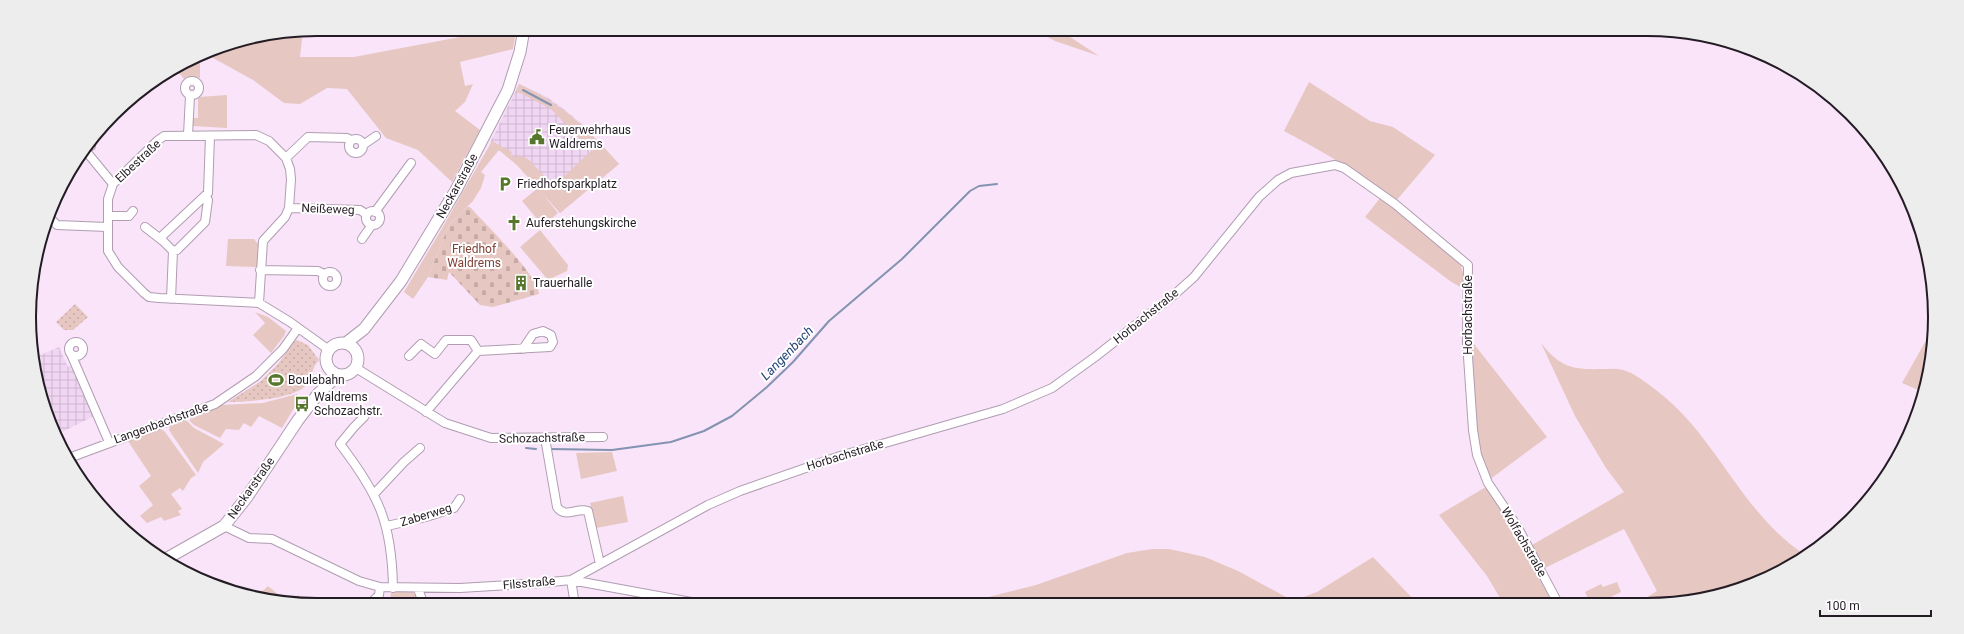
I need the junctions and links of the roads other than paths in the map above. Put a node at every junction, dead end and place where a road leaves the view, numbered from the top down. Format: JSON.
{"nodes":[{"id":1,"x":523,"y":36,"type":"edge"},
{"id":2,"x":190,"y":96,"type":"dead end"},
{"id":3,"x":188,"y":135,"type":"junction"},
{"id":4,"x":210,"y":136,"type":"junction"},
{"id":5,"x":376,"y":136,"type":"dead end"},
{"id":6,"x":351,"y":140,"type":"junction"},
{"id":7,"x":363,"y":145,"type":"junction"},
{"id":8,"x":88,"y":154,"type":"edge"},
{"id":9,"x":286,"y":158,"type":"junction"},
{"id":10,"x":411,"y":163,"type":"dead end"},
{"id":11,"x":113,"y":184,"type":"junction"},
{"id":12,"x":206,"y":197,"type":"junction"},
{"id":13,"x":289,"y":208,"type":"junction"},
{"id":14,"x":134,"y":211,"type":"dead end"},
{"id":15,"x":376,"y":212,"type":"junction"},
{"id":16,"x":366,"y":214,"type":"junction"},
{"id":17,"x":108,"y":216,"type":"junction"},
{"id":18,"x":53,"y":221,"type":"edge"},
{"id":19,"x":107,"y":226,"type":"junction"},
{"id":20,"x":371,"y":226,"type":"junction"},
{"id":21,"x":144,"y":227,"type":"dead end"},
{"id":22,"x":362,"y":239,"type":"dead end"},
{"id":23,"x":163,"y":241,"type":"junction"},
{"id":24,"x":173,"y":251,"type":"junction"},
{"id":25,"x":260,"y":270,"type":"junction"},
{"id":26,"x":324,"y":274,"type":"junction"},
{"id":27,"x":171,"y":299,"type":"junction"},
{"id":28,"x":259,"y":303,"type":"junction"},
{"id":29,"x":298,"y":328,"type":"junction"},
{"id":30,"x":364,"y":329,"type":"junction"},
{"id":31,"x":346,"y":343,"type":"junction"},
{"id":32,"x":523,"y":349,"type":"dead end"},
{"id":33,"x":329,"y":350,"type":"junction"},
{"id":34,"x":478,"y":351,"type":"junction"},
{"id":35,"x":71,"y":354,"type":"dead end"},
{"id":36,"x":358,"y":354,"type":"junction"},
{"id":37,"x":409,"y":356,"type":"dead end"},
{"id":38,"x":328,"y":366,"type":"junction"},
{"id":39,"x":356,"y":368,"type":"junction"},
{"id":40,"x":338,"y":375,"type":"junction"},
{"id":41,"x":318,"y":394,"type":"junction"},
{"id":42,"x":426,"y":412,"type":"junction"},
{"id":43,"x":364,"y":417,"type":"dead end"},
{"id":44,"x":603,"y":437,"type":"dead end"},
{"id":45,"x":545,"y":438,"type":"junction"},
{"id":46,"x":109,"y":442,"type":"junction"},
{"id":47,"x":420,"y":448,"type":"dead end"},
{"id":48,"x":73,"y":456,"type":"edge"},
{"id":49,"x":1488,"y":482,"type":"joint"},
{"id":50,"x":374,"y":494,"type":"junction"},
{"id":51,"x":460,"y":499,"type":"dead end"},
{"id":52,"x":224,"y":526,"type":"junction"},
{"id":53,"x":387,"y":526,"type":"junction"},
{"id":54,"x":170,"y":557,"type":"edge"},
{"id":55,"x":600,"y":564,"type":"junction"},
{"id":56,"x":571,"y":580,"type":"junction"},
{"id":57,"x":380,"y":588,"type":"junction"},
{"id":58,"x":393,"y":588,"type":"junction"},
{"id":59,"x":418,"y":589,"type":"junction"},
{"id":60,"x":376,"y":598,"type":"edge"},
{"id":61,"x":421,"y":598,"type":"edge"},
{"id":62,"x":574,"y":598,"type":"edge"},
{"id":63,"x":669,"y":598,"type":"edge"},
{"id":64,"x":1555,"y":598,"type":"edge"}],
"edges":[{"from":1,"to":30,"type":"street","name":"Neckarstraße"},
{"from":2,"to":3,"type":"street"},
{"from":3,"to":4,"type":"street","name":"Elbestraße"},
{"from":3,"to":11,"type":"street","name":"Elbestraße"},
{"from":4,"to":9,"type":"street","name":"Elbestraße"},
{"from":4,"to":12,"type":"street"},
{"from":5,"to":7,"type":"street"},
{"from":6,"to":7,"type":"street"},
{"from":6,"to":7,"type":"street"},
{"from":6,"to":9,"type":"street"},
{"from":8,"to":11,"type":"street"},
{"from":9,"to":13,"type":"street","name":"Elbestraße"},
{"from":10,"to":15,"type":"street"},
{"from":11,"to":17,"type":"street","name":"Elbestraße"},
{"from":12,"to":23,"type":"street"},
{"from":12,"to":24,"type":"street"},
{"from":13,"to":16,"type":"street","name":"Neißeweg"},
{"from":13,"to":25,"type":"street","name":"Elbestraße"},
{"from":14,"to":17,"type":"street"},
{"from":15,"to":16,"type":"street","name":"Neißeweg"},
{"from":15,"to":20,"type":"street"},
{"from":16,"to":20,"type":"street","name":"Neißeweg"},
{"from":17,"to":19,"type":"street","name":"Elbestraße"},
{"from":18,"to":19,"type":"street"},
{"from":19,"to":27,"type":"street","name":"Elbestraße"},
{"from":20,"to":22,"type":"street"},
{"from":21,"to":23,"type":"street"},
{"from":23,"to":24,"type":"street"},
{"from":24,"to":27,"type":"street"},
{"from":25,"to":26,"type":"street"},
{"from":25,"to":28,"type":"street","name":"Elbestraße"},
{"from":26,"to":26,"type":"street"},
{"from":27,"to":28,"type":"street","name":"Elbestraße"},
{"from":28,"to":29,"type":"street"},
{"from":29,"to":33,"type":"street"},
{"from":29,"to":46,"type":"street","name":"Langenbachstraße"},
{"from":30,"to":31,"type":"street","name":"Neckarstraße"},
{"from":30,"to":36,"type":"street","name":"Neckarstraße"},
{"from":31,"to":33,"type":"street"},
{"from":31,"to":36,"type":"street"},
{"from":32,"to":34,"type":"street"},
{"from":33,"to":38,"type":"street"},
{"from":34,"to":37,"type":"street"},
{"from":34,"to":42,"type":"street"},
{"from":35,"to":46,"type":"street"},
{"from":36,"to":39,"type":"street"},
{"from":38,"to":40,"type":"street"},
{"from":38,"to":41,"type":"street","name":"Neckarstraße"},
{"from":39,"to":40,"type":"street"},
{"from":39,"to":42,"type":"street","name":"Schozachstraße"},
{"from":40,"to":41,"type":"street","name":"Neckarstraße"},
{"from":41,"to":52,"type":"street","name":"Neckarstraße"},
{"from":42,"to":45,"type":"street","name":"Schozachstraße"},
{"from":43,"to":50,"type":"street"},
{"from":44,"to":45,"type":"street","name":"Schozachstraße"},
{"from":45,"to":55,"type":"street"},
{"from":46,"to":48,"type":"street","name":"Langenbachstraße"},
{"from":47,"to":50,"type":"street"},
{"from":49,"to":55,"type":"street","name":"Horbachstraße"},
{"from":49,"to":64,"type":"street","name":"Wolfachstraße"},
{"from":50,"to":53,"type":"street"},
{"from":51,"to":53,"type":"street","name":"Zaberweg"},
{"from":52,"to":54,"type":"street","name":"Neckarstraße"},
{"from":52,"to":57,"type":"street","name":"Filsstraße"},
{"from":53,"to":58,"type":"street"},
{"from":55,"to":56,"type":"street","name":"Horbachstraße"},
{"from":56,"to":59,"type":"street","name":"Filsstraße"},
{"from":56,"to":62,"type":"street"},
{"from":56,"to":63,"type":"street","name":"Filsstraße"},
{"from":57,"to":58,"type":"street","name":"Filsstraße"},
{"from":57,"to":60,"type":"street"},
{"from":58,"to":59,"type":"street","name":"Filsstraße"},
{"from":59,"to":61,"type":"street"}]}
